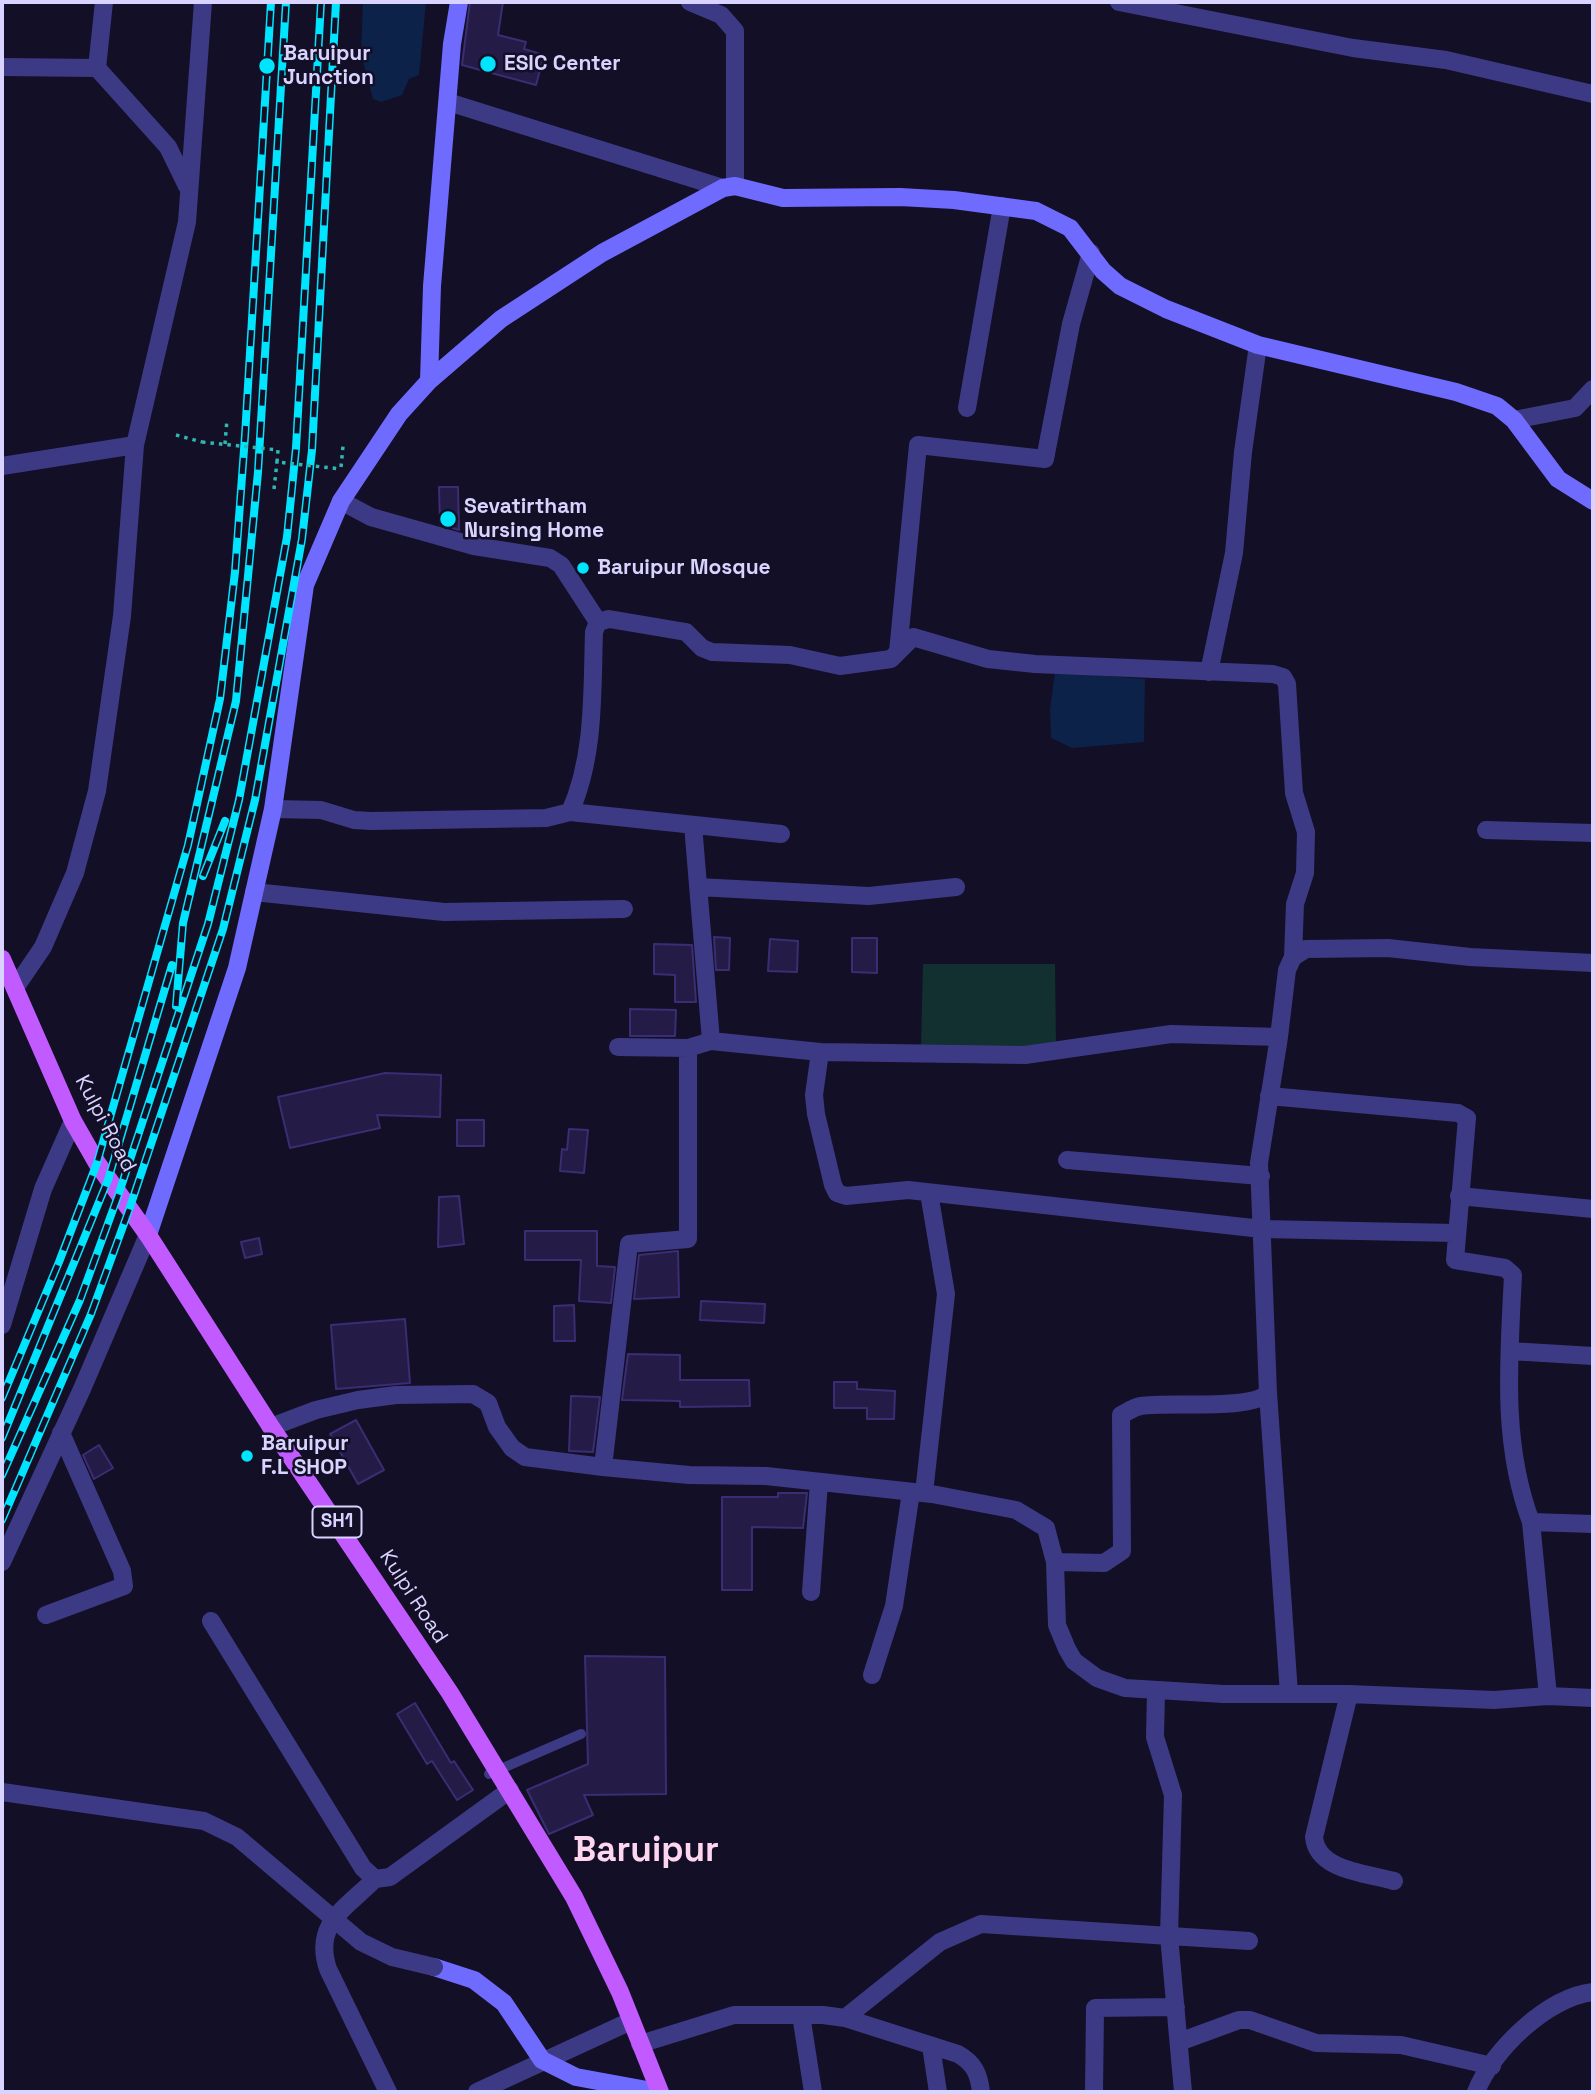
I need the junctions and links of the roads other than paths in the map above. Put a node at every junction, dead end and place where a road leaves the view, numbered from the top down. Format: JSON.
{"nodes":[{"id":1,"x":104,"y":2,"type":"edge"},
{"id":2,"x":203,"y":2,"type":"edge"},
{"id":3,"x":458,"y":2,"type":"edge"},
{"id":4,"x":690,"y":2,"type":"edge"},
{"id":5,"x":1119,"y":2,"type":"edge"},
{"id":6,"x":1157,"y":6,"type":"edge"},
{"id":7,"x":2,"y":67,"type":"edge"},
{"id":8,"x":97,"y":68,"type":"junction"},
{"id":9,"x":1593,"y":93,"type":"edge"},
{"id":10,"x":448,"y":102,"type":"junction"},
{"id":11,"x":729,"y":187,"type":"junction"},
{"id":12,"x":190,"y":196,"type":"junction"},
{"id":13,"x":1002,"y":206,"type":"junction"},
{"id":14,"x":1091,"y":253,"type":"junction"},
{"id":15,"x":1258,"y":345,"type":"junction"},
{"id":16,"x":429,"y":381,"type":"junction"},
{"id":17,"x":1593,"y":389,"type":"edge"},
{"id":18,"x":967,"y":408,"type":"dead end"},
{"id":19,"x":1514,"y":420,"type":"junction"},
{"id":20,"x":135,"y":445,"type":"junction"},
{"id":21,"x":2,"y":466,"type":"edge"},
{"id":22,"x":341,"y":501,"type":"junction"},
{"id":23,"x":1593,"y":501,"type":"edge"},
{"id":24,"x":598,"y":622,"type":"junction"},
{"id":25,"x":898,"y":654,"type":"junction"},
{"id":26,"x":1209,"y":672,"type":"junction"},
{"id":27,"x":273,"y":809,"type":"junction"},
{"id":28,"x":570,"y":812,"type":"junction"},
{"id":29,"x":694,"y":825,"type":"junction"},
{"id":30,"x":1486,"y":830,"type":"dead end"},
{"id":31,"x":1593,"y":833,"type":"edge"},
{"id":32,"x":781,"y":834,"type":"dead end"},
{"id":33,"x":698,"y":887,"type":"junction"},
{"id":34,"x":956,"y":887,"type":"dead end"},
{"id":35,"x":254,"y":892,"type":"junction"},
{"id":36,"x":624,"y":909,"type":"dead end"},
{"id":37,"x":1293,"y":957,"type":"junction"},
{"id":38,"x":1593,"y":962,"type":"edge"},
{"id":39,"x":3,"y":964,"type":"edge"},
{"id":40,"x":15,"y":988,"type":"junction"},
{"id":41,"x":1279,"y":1037,"type":"junction"},
{"id":42,"x":711,"y":1041,"type":"junction"},
{"id":43,"x":618,"y":1047,"type":"dead end"},
{"id":44,"x":688,"y":1048,"type":"junction"},
{"id":45,"x":820,"y":1052,"type":"junction"},
{"id":46,"x":1269,"y":1096,"type":"junction"},
{"id":47,"x":73,"y":1121,"type":"junction"},
{"id":48,"x":1067,"y":1160,"type":"dead end"},
{"id":49,"x":1261,"y":1176,"type":"junction"},
{"id":50,"x":929,"y":1193,"type":"junction"},
{"id":51,"x":1459,"y":1196,"type":"junction"},
{"id":52,"x":1593,"y":1209,"type":"edge"},
{"id":53,"x":1262,"y":1229,"type":"junction"},
{"id":54,"x":1455,"y":1233,"type":"junction"},
{"id":55,"x":148,"y":1235,"type":"junction"},
{"id":56,"x":2,"y":1325,"type":"edge"},
{"id":57,"x":1510,"y":1351,"type":"junction"},
{"id":58,"x":1593,"y":1356,"type":"edge"},
{"id":59,"x":1268,"y":1393,"type":"junction"},
{"id":60,"x":271,"y":1427,"type":"junction"},
{"id":61,"x":61,"y":1433,"type":"junction"},
{"id":62,"x":603,"y":1467,"type":"junction"},
{"id":63,"x":819,"y":1482,"type":"junction"},
{"id":64,"x":917,"y":1493,"type":"junction"},
{"id":65,"x":1531,"y":1522,"type":"junction"},
{"id":66,"x":1593,"y":1524,"type":"edge"},
{"id":67,"x":2,"y":1562,"type":"edge"},
{"id":68,"x":1055,"y":1562,"type":"junction"},
{"id":69,"x":811,"y":1592,"type":"dead end"},
{"id":70,"x":46,"y":1615,"type":"dead end"},
{"id":71,"x":211,"y":1621,"type":"dead end"},
{"id":72,"x":873,"y":1675,"type":"dead end"},
{"id":73,"x":1156,"y":1691,"type":"junction"},
{"id":74,"x":1289,"y":1694,"type":"junction"},
{"id":75,"x":1349,"y":1694,"type":"junction"},
{"id":76,"x":1548,"y":1696,"type":"junction"},
{"id":77,"x":1593,"y":1698,"type":"edge"},
{"id":78,"x":581,"y":1734,"type":"dead end"},
{"id":79,"x":493,"y":1772,"type":"junction"},
{"id":80,"x":510,"y":1790,"type":"junction"},
{"id":81,"x":2,"y":1792,"type":"edge"},
{"id":82,"x":374,"y":1879,"type":"junction"},
{"id":83,"x":1394,"y":1881,"type":"dead end"},
{"id":84,"x":1169,"y":1936,"type":"junction"},
{"id":85,"x":1249,"y":1941,"type":"dead end"},
{"id":86,"x":434,"y":1968,"type":"joint"},
{"id":87,"x":1593,"y":1992,"type":"edge"},
{"id":88,"x":1176,"y":2007,"type":"junction"},
{"id":89,"x":801,"y":2015,"type":"junction"},
{"id":90,"x":845,"y":2018,"type":"junction"},
{"id":91,"x":631,"y":2021,"type":"junction"},
{"id":92,"x":1179,"y":2042,"type":"junction"},
{"id":93,"x":640,"y":2044,"type":"junction"},
{"id":94,"x":931,"y":2046,"type":"junction"},
{"id":95,"x":542,"y":2060,"type":"junction"},
{"id":96,"x":1492,"y":2066,"type":"junction"},
{"id":97,"x":388,"y":2092,"type":"edge"},
{"id":98,"x":477,"y":2092,"type":"edge"},
{"id":99,"x":659,"y":2092,"type":"edge"},
{"id":100,"x":813,"y":2092,"type":"edge"},
{"id":101,"x":938,"y":2092,"type":"edge"},
{"id":102,"x":981,"y":2092,"type":"edge"},
{"id":103,"x":1094,"y":2092,"type":"edge"},
{"id":104,"x":1183,"y":2092,"type":"edge"},
{"id":105,"x":1476,"y":2092,"type":"edge"}],
"edges":[{"from":1,"to":8,"type":"street"},
{"from":2,"to":12,"type":"street"},
{"from":3,"to":10,"type":"main road"},
{"from":4,"to":11,"type":"street"},
{"from":5,"to":6,"type":"street"},
{"from":6,"to":9,"type":"street"},
{"from":7,"to":8,"type":"street"},
{"from":8,"to":12,"type":"street"},
{"from":10,"to":11,"type":"street"},
{"from":10,"to":16,"type":"main road"},
{"from":11,"to":13,"type":"main road"},
{"from":11,"to":16,"type":"main road"},
{"from":12,"to":20,"type":"street"},
{"from":13,"to":14,"type":"main road"},
{"from":13,"to":18,"type":"street"},
{"from":14,"to":15,"type":"main road"},
{"from":14,"to":25,"type":"street"},
{"from":15,"to":19,"type":"main road"},
{"from":15,"to":26,"type":"street"},
{"from":16,"to":22,"type":"main road"},
{"from":17,"to":19,"type":"street"},
{"from":19,"to":23,"type":"main road"},
{"from":20,"to":21,"type":"street"},
{"from":20,"to":40,"type":"street"},
{"from":22,"to":24,"type":"street"},
{"from":22,"to":27,"type":"main road"},
{"from":24,"to":25,"type":"street"},
{"from":24,"to":28,"type":"street"},
{"from":25,"to":26,"type":"street"},
{"from":26,"to":37,"type":"street"},
{"from":27,"to":28,"type":"street"},
{"from":27,"to":35,"type":"main road"},
{"from":28,"to":29,"type":"street"},
{"from":29,"to":32,"type":"street"},
{"from":29,"to":33,"type":"street"},
{"from":30,"to":31,"type":"street"},
{"from":33,"to":34,"type":"street"},
{"from":33,"to":42,"type":"street"},
{"from":35,"to":36,"type":"street"},
{"from":35,"to":55,"type":"main road"},
{"from":37,"to":38,"type":"street"},
{"from":37,"to":41,"type":"street"},
{"from":39,"to":40,"type":"main road","name":"Kulpi Road","number":"SH1"},
{"from":40,"to":47,"type":"main road","name":"Kulpi Road","number":"SH1"},
{"from":41,"to":45,"type":"street"},
{"from":41,"to":46,"type":"street"},
{"from":42,"to":44,"type":"street"},
{"from":42,"to":45,"type":"street"},
{"from":43,"to":44,"type":"street"},
{"from":44,"to":62,"type":"street"},
{"from":45,"to":50,"type":"street"},
{"from":46,"to":49,"type":"street"},
{"from":46,"to":51,"type":"street"},
{"from":47,"to":55,"type":"main road","name":"Kulpi Road","number":"SH1"},
{"from":47,"to":56,"type":"street"},
{"from":48,"to":49,"type":"street"},
{"from":49,"to":53,"type":"street"},
{"from":50,"to":53,"type":"street"},
{"from":50,"to":64,"type":"street"},
{"from":51,"to":52,"type":"street"},
{"from":51,"to":54,"type":"street"},
{"from":53,"to":54,"type":"street"},
{"from":53,"to":59,"type":"street"},
{"from":54,"to":57,"type":"street"},
{"from":55,"to":60,"type":"main road","name":"Kulpi Road","number":"SH1"},
{"from":55,"to":61,"type":"street"},
{"from":57,"to":58,"type":"street"},
{"from":57,"to":65,"type":"street"},
{"from":59,"to":68,"type":"street"},
{"from":59,"to":74,"type":"street"},
{"from":60,"to":62,"type":"street"},
{"from":60,"to":79,"type":"main road","name":"Kulpi Road","number":"SH1"},
{"from":61,"to":67,"type":"street"},
{"from":61,"to":70,"type":"street"},
{"from":62,"to":63,"type":"street"},
{"from":63,"to":64,"type":"street"},
{"from":63,"to":69,"type":"street"},
{"from":64,"to":68,"type":"street"},
{"from":64,"to":72,"type":"street"},
{"from":65,"to":66,"type":"street"},
{"from":65,"to":76,"type":"street"},
{"from":68,"to":73,"type":"street"},
{"from":71,"to":82,"type":"street"},
{"from":73,"to":74,"type":"street"},
{"from":73,"to":84,"type":"street"},
{"from":74,"to":75,"type":"street"},
{"from":75,"to":76,"type":"street"},
{"from":75,"to":83,"type":"street"},
{"from":76,"to":77,"type":"street"},
{"from":78,"to":79,"type":"lane"},
{"from":79,"to":80,"type":"main road","name":"Kulpi Road","number":"SH1"},
{"from":80,"to":82,"type":"street"},
{"from":80,"to":91,"type":"main road","name":"Kulpi Road","number":"SH1"},
{"from":81,"to":86,"type":"street","bridge":true},
{"from":82,"to":97,"type":"street"},
{"from":84,"to":85,"type":"street"},
{"from":84,"to":88,"type":"street"},
{"from":84,"to":90,"type":"street"},
{"from":86,"to":95,"type":"main road"},
{"from":87,"to":96,"type":"street"},
{"from":88,"to":92,"type":"street"},
{"from":88,"to":103,"type":"street"},
{"from":89,"to":90,"type":"street"},
{"from":89,"to":93,"type":"street"},
{"from":89,"to":100,"type":"street"},
{"from":90,"to":94,"type":"street"},
{"from":91,"to":93,"type":"main road","name":"Kulpi Road","number":"SH1"},
{"from":91,"to":95,"type":"street"},
{"from":92,"to":96,"type":"street"},
{"from":92,"to":104,"type":"street"},
{"from":93,"to":99,"type":"main road","name":"Kulpi Road","number":"SH1"},
{"from":94,"to":101,"type":"street"},
{"from":94,"to":102,"type":"street"},
{"from":95,"to":98,"type":"street"},
{"from":95,"to":99,"type":"main road"},
{"from":96,"to":105,"type":"street"}]}
